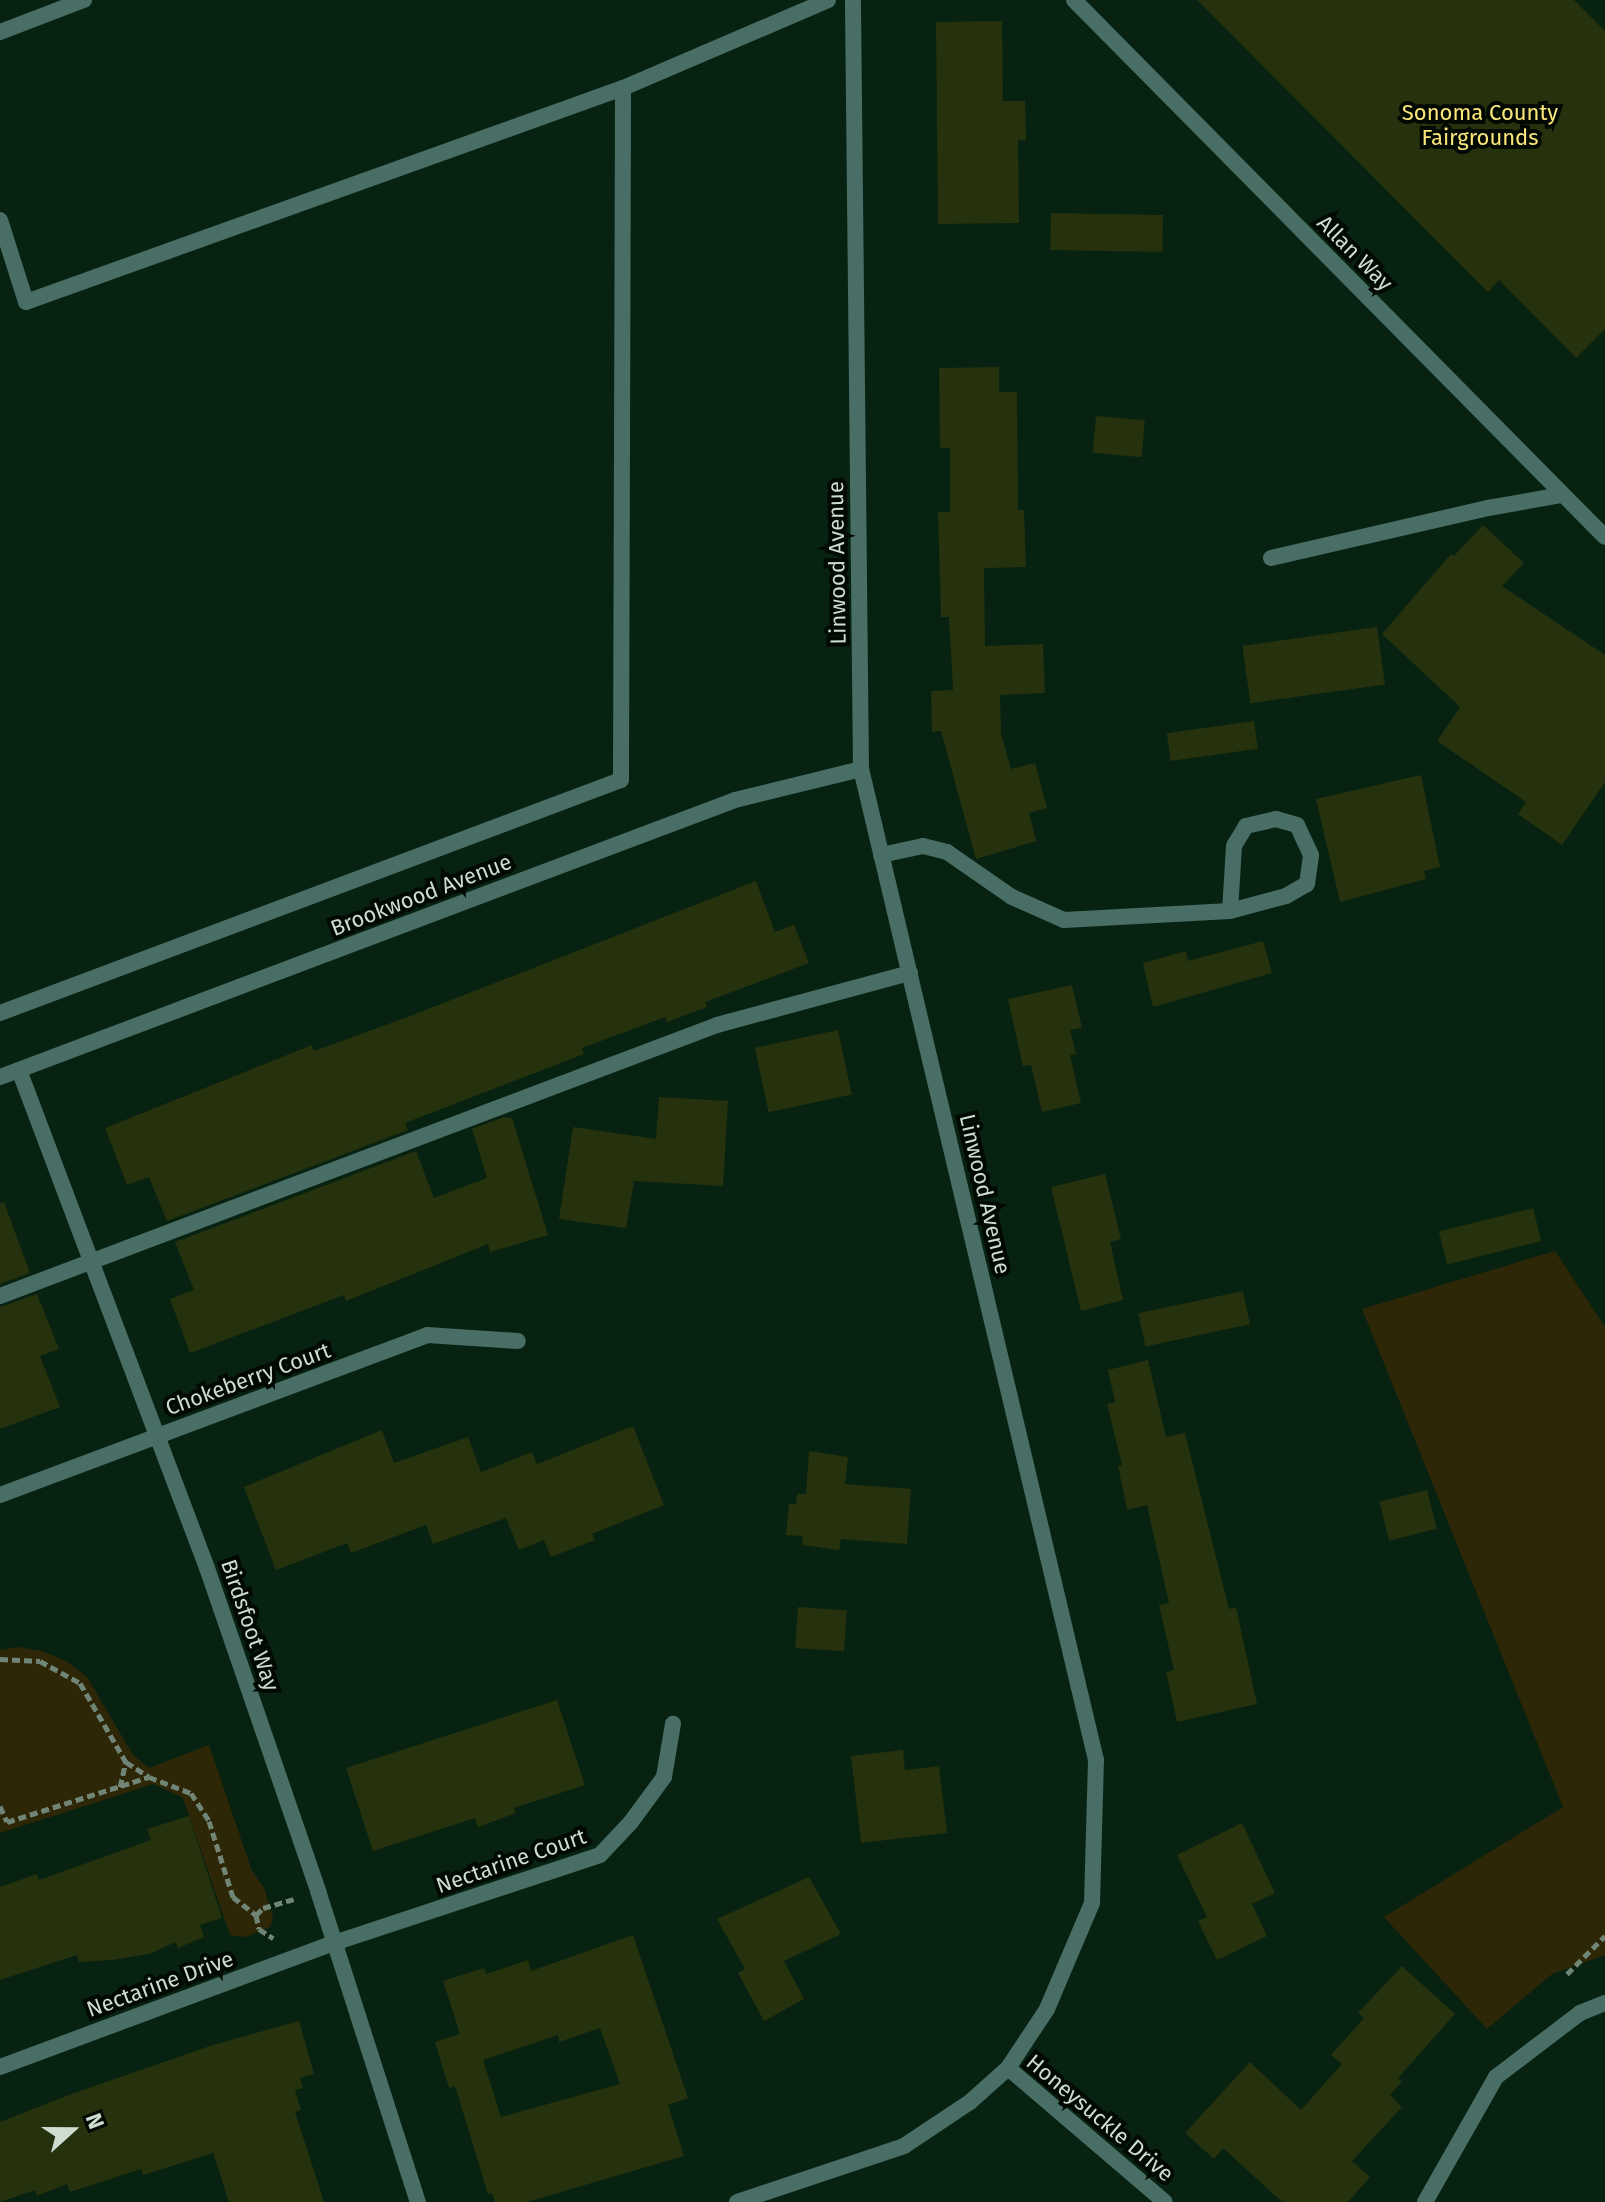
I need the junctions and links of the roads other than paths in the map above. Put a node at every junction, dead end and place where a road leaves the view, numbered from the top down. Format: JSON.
{"nodes":[{"id":1,"x":84,"y":0,"type":"edge"},
{"id":2,"x":828,"y":0,"type":"edge"},
{"id":3,"x":853,"y":0,"type":"edge"},
{"id":4,"x":1074,"y":0,"type":"edge"},
{"id":5,"x":0,"y":32,"type":"edge"},
{"id":6,"x":623,"y":88,"type":"junction"},
{"id":7,"x":1,"y":227,"type":"edge"},
{"id":8,"x":1562,"y":495,"type":"junction"},
{"id":9,"x":1605,"y":537,"type":"edge"},
{"id":10,"x":1271,"y":558,"type":"dead end"},
{"id":11,"x":861,"y":769,"type":"junction"},
{"id":12,"x":881,"y":855,"type":"junction"},
{"id":13,"x":1230,"y":911,"type":"junction"},
{"id":14,"x":910,"y":973,"type":"junction"},
{"id":15,"x":0,"y":1013,"type":"edge"},
{"id":16,"x":19,"y":1070,"type":"junction"},
{"id":17,"x":0,"y":1077,"type":"edge"},
{"id":18,"x":89,"y":1263,"type":"junction"},
{"id":19,"x":0,"y":1296,"type":"edge"},
{"id":20,"x":518,"y":1341,"type":"dead end"},
{"id":21,"x":157,"y":1436,"type":"junction"},
{"id":22,"x":0,"y":1495,"type":"edge"},
{"id":23,"x":673,"y":1724,"type":"dead end"},
{"id":24,"x":334,"y":1943,"type":"junction"},
{"id":25,"x":1605,"y":2003,"type":"edge"},
{"id":26,"x":0,"y":2067,"type":"edge"},
{"id":27,"x":1008,"y":2068,"type":"junction"},
{"id":28,"x":418,"y":2202,"type":"edge"},
{"id":29,"x":737,"y":2202,"type":"edge"},
{"id":30,"x":1165,"y":2202,"type":"edge"},
{"id":31,"x":1425,"y":2202,"type":"edge"}],
"edges":[{"from":1,"to":5,"type":"street"},
{"from":2,"to":6,"type":"street"},
{"from":3,"to":11,"type":"street","name":"Linwood Avenue"},
{"from":4,"to":8,"type":"street","name":"Allan Way"},
{"from":6,"to":7,"type":"street"},
{"from":6,"to":15,"type":"street"},
{"from":8,"to":9,"type":"street","name":"Allan Way"},
{"from":8,"to":10,"type":"street"},
{"from":11,"to":12,"type":"street","name":"Linwood Avenue"},
{"from":11,"to":16,"type":"street","name":"Brookwood Avenue"},
{"from":12,"to":13,"type":"street"},
{"from":12,"to":14,"type":"street","name":"Linwood Avenue"},
{"from":13,"to":13,"type":"street"},
{"from":14,"to":18,"type":"street"},
{"from":14,"to":27,"type":"street","name":"Linwood Avenue"},
{"from":16,"to":17,"type":"street","name":"Brookwood Avenue"},
{"from":16,"to":18,"type":"street","name":"Birdsfoot Way"},
{"from":18,"to":19,"type":"street"},
{"from":18,"to":21,"type":"street","name":"Birdsfoot Way"},
{"from":20,"to":21,"type":"street","name":"Chokeberry Court"},
{"from":21,"to":22,"type":"street","name":"Chokeberry Court"},
{"from":21,"to":24,"type":"street","name":"Birdsfoot Way"},
{"from":23,"to":24,"type":"street","name":"Nectarine Court"},
{"from":24,"to":26,"type":"street","name":"Nectarine Drive"},
{"from":24,"to":28,"type":"street","name":"Birdsfoot Way"},
{"from":25,"to":31,"type":"street"},
{"from":27,"to":29,"type":"street","name":"Linwood Avenue"},
{"from":27,"to":30,"type":"street","name":"Honeysuckle Drive"}]}
